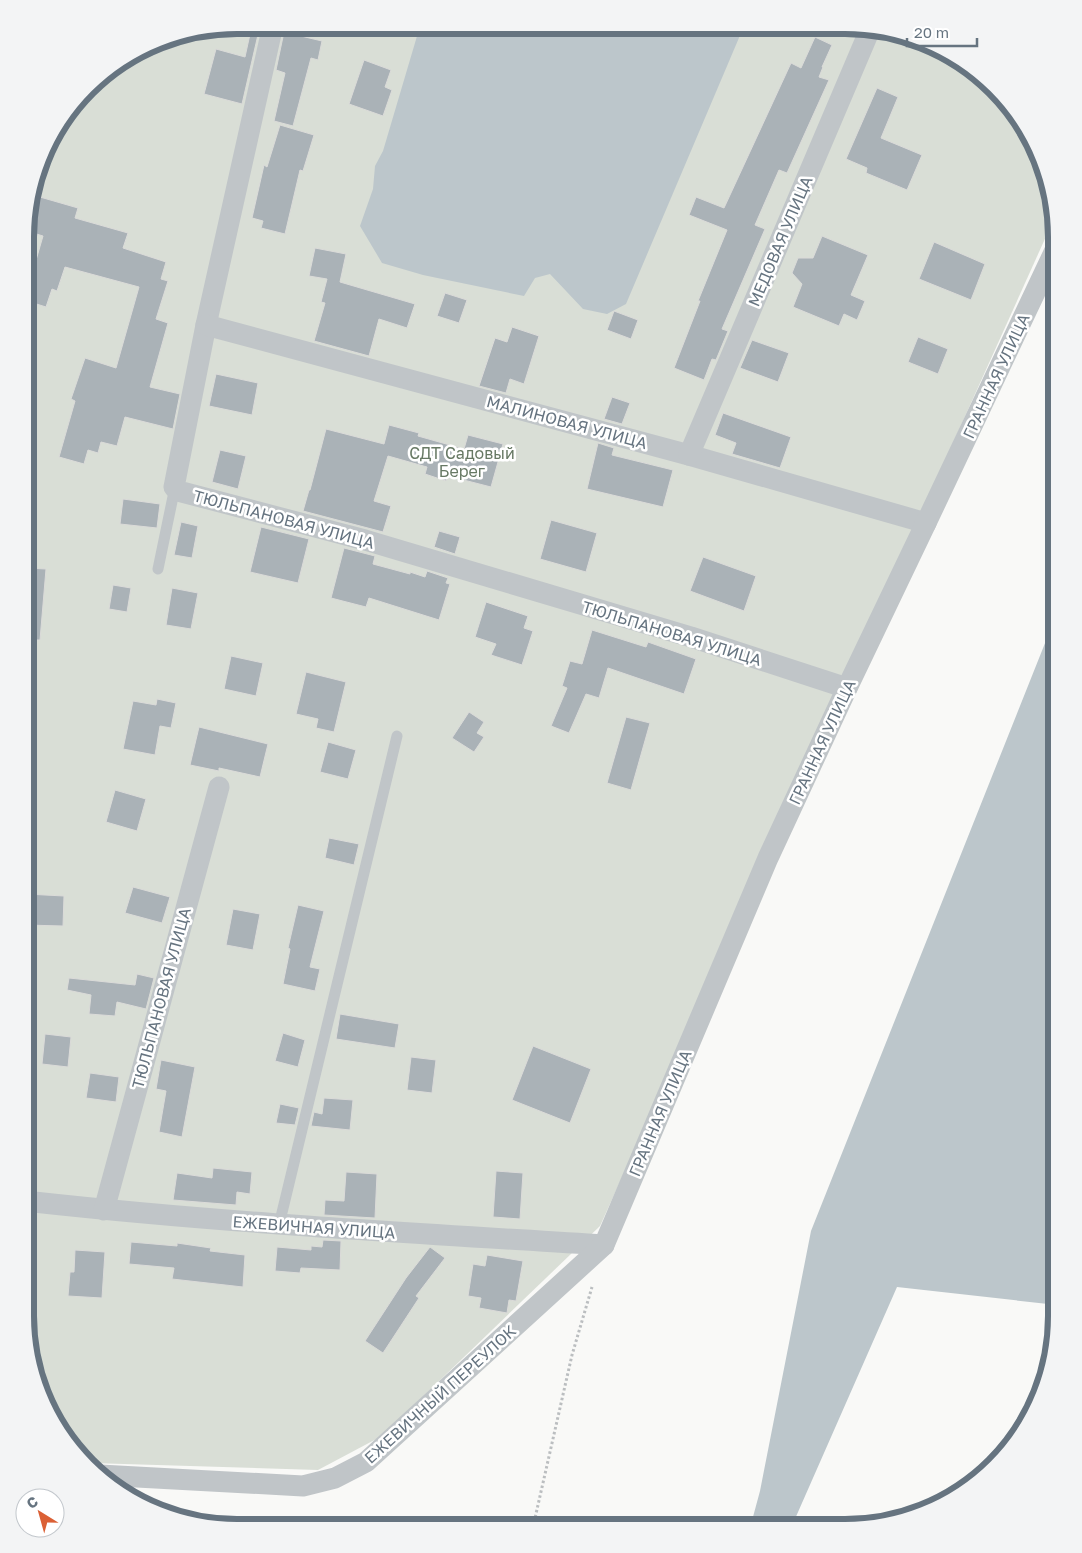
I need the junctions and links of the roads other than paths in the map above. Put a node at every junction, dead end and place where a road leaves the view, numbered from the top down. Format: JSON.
{"nodes":[{"id":1,"x":271,"y":34,"type":"edge"},
{"id":2,"x":869,"y":35,"type":"edge"},
{"id":3,"x":1048,"y":265,"type":"edge"},
{"id":4,"x":206,"y":325,"type":"junction"},
{"id":5,"x":689,"y":455,"type":"junction"},
{"id":6,"x":175,"y":488,"type":"junction"},
{"id":7,"x":926,"y":523,"type":"junction"},
{"id":8,"x":158,"y":568,"type":"dead end"},
{"id":9,"x":846,"y":688,"type":"junction"},
{"id":10,"x":397,"y":736,"type":"dead end"},
{"id":11,"x":219,"y":786,"type":"dead end"},
{"id":12,"x":34,"y":1202,"type":"edge"},
{"id":13,"x":104,"y":1210,"type":"junction"},
{"id":14,"x":279,"y":1225,"type":"junction"},
{"id":15,"x":604,"y":1245,"type":"junction"},
{"id":16,"x":111,"y":1476,"type":"edge"}],
"edges":[{"from":1,"to":4,"type":"street","name":"ТЮЛЬПАНОВАЯ УЛИЦА"},
{"from":2,"to":5,"type":"street","name":"МЕДОВАЯ УЛИЦА"},
{"from":3,"to":7,"type":"street","name":"ГРАННАЯ УЛИЦА"},
{"from":4,"to":5,"type":"street","name":"МАЛИНОВАЯ УЛИЦА"},
{"from":4,"to":6,"type":"street","name":"ТЮЛЬПАНОВАЯ УЛИЦА"},
{"from":5,"to":7,"type":"street","name":"МАЛИНОВАЯ УЛИЦА"},
{"from":6,"to":8,"type":"lane"},
{"from":6,"to":9,"type":"street","name":"ТЮЛЬПАНОВАЯ УЛИЦА"},
{"from":7,"to":9,"type":"street","name":"ГРАННАЯ УЛИЦА"},
{"from":9,"to":15,"type":"street","name":"ГРАННАЯ УЛИЦА"},
{"from":10,"to":14,"type":"lane"},
{"from":11,"to":13,"type":"street","name":"ТЮЛЬПАНОВАЯ УЛИЦА"},
{"from":12,"to":13,"type":"street","name":"ЕЖЕВИЧНАЯ УЛИЦА"},
{"from":13,"to":14,"type":"street","name":"ЕЖЕВИЧНАЯ УЛИЦА"},
{"from":14,"to":15,"type":"street","name":"ЕЖЕВИЧНАЯ УЛИЦА"},
{"from":15,"to":16,"type":"street","name":"ЕЖЕВИЧНЫЙ ПЕРЕУЛОК"}]}
